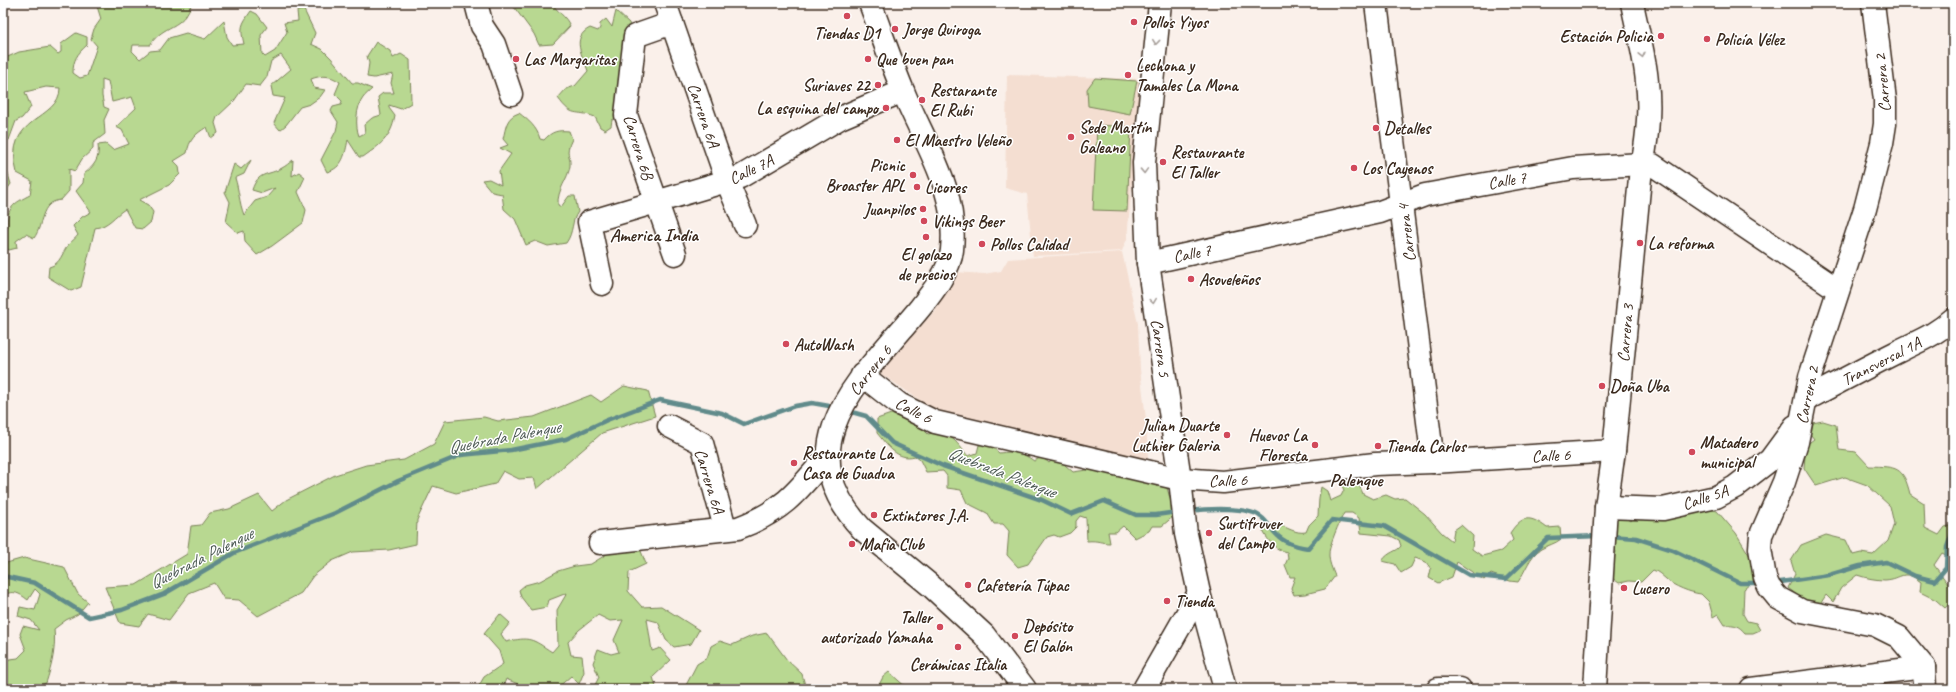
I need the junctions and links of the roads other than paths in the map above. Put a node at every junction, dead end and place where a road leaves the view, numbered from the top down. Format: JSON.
{"nodes":[{"id":1,"x":476,"y":3,"type":"edge"},
{"id":2,"x":870,"y":3,"type":"edge"},
{"id":3,"x":1160,"y":3,"type":"edge"},
{"id":4,"x":1376,"y":3,"type":"edge"},
{"id":5,"x":1632,"y":3,"type":"edge"},
{"id":6,"x":1873,"y":3,"type":"edge"},
{"id":7,"x":669,"y":13,"type":"edge"},
{"id":8,"x":903,"y":91,"type":"junction"},
{"id":9,"x":511,"y":94,"type":"dead end"},
{"id":10,"x":1642,"y":164,"type":"junction"},
{"id":11,"x":727,"y":181,"type":"junction"},
{"id":12,"x":656,"y":202,"type":"junction"},
{"id":13,"x":1402,"y":203,"type":"junction"},
{"id":14,"x":745,"y":225,"type":"dead end"},
{"id":15,"x":675,"y":254,"type":"dead end"},
{"id":16,"x":1148,"y":263,"type":"junction"},
{"id":17,"x":602,"y":284,"type":"dead end"},
{"id":18,"x":1837,"y":289,"type":"junction"},
{"id":19,"x":1953,"y":319,"type":"edge"},
{"id":20,"x":857,"y":382,"type":"junction"},
{"id":21,"x":1807,"y":399,"type":"junction"},
{"id":22,"x":669,"y":426,"type":"dead end"},
{"id":23,"x":1614,"y":451,"type":"junction"},
{"id":24,"x":829,"y":454,"type":"junction"},
{"id":25,"x":1433,"y":462,"type":"junction"},
{"id":26,"x":1181,"y":488,"type":"junction"},
{"id":27,"x":1606,"y":507,"type":"junction"},
{"id":28,"x":724,"y":528,"type":"junction"},
{"id":29,"x":600,"y":543,"type":"dead end"},
{"id":30,"x":1199,"y":593,"type":"junction"},
{"id":31,"x":1924,"y":667,"type":"junction"},
{"id":32,"x":1025,"y":689,"type":"edge"},
{"id":33,"x":1144,"y":689,"type":"edge"},
{"id":34,"x":1225,"y":689,"type":"edge"},
{"id":35,"x":1438,"y":689,"type":"edge"},
{"id":36,"x":1460,"y":689,"type":"edge"},
{"id":37,"x":1595,"y":689,"type":"edge"},
{"id":38,"x":1750,"y":689,"type":"edge"},
{"id":39,"x":1925,"y":689,"type":"edge"}],
"edges":[{"from":1,"to":9,"type":"street"},
{"from":2,"to":8,"type":"street","name":"Carrera 6"},
{"from":3,"to":16,"type":"street","name":"Carrera 5","one_way":true},
{"from":4,"to":13,"type":"street","name":"Carrera 4"},
{"from":5,"to":10,"type":"street","name":"Carrera 3","one_way":true},
{"from":6,"to":18,"type":"street","name":"Carrera 2"},
{"from":7,"to":11,"type":"street","name":"Carrera 6A"},
{"from":7,"to":12,"type":"street","name":"Carrera 6B"},
{"from":8,"to":11,"type":"street","name":"Calle 7A"},
{"from":8,"to":20,"type":"street","name":"Carrera 6"},
{"from":10,"to":13,"type":"street","name":"Calle 7"},
{"from":10,"to":18,"type":"street","name":"Calle 7"},
{"from":10,"to":23,"type":"street","name":"Carrera 3"},
{"from":11,"to":12,"type":"street","name":"Calle 7A"},
{"from":11,"to":14,"type":"street","name":"Carrera 6A"},
{"from":12,"to":15,"type":"street","name":"Carrera 6B"},
{"from":12,"to":17,"type":"street","name":"Calle 7A"},
{"from":13,"to":16,"type":"street","name":"Calle 7"},
{"from":13,"to":25,"type":"street","name":"Carrera 4"},
{"from":16,"to":26,"type":"street","name":"Carrera 5","one_way":true},
{"from":18,"to":21,"type":"street","name":"Carrera 2"},
{"from":19,"to":21,"type":"street","name":"Transversal 1A"},
{"from":20,"to":24,"type":"street","name":"Carrera 6"},
{"from":20,"to":26,"type":"street","name":"Calle 6"},
{"from":21,"to":27,"type":"street","name":"Calle 5A"},
{"from":21,"to":31,"type":"street","name":"Carrera 2"},
{"from":22,"to":28,"type":"street","name":"Carrera 6A"},
{"from":23,"to":25,"type":"street","name":"Calle 6"},
{"from":23,"to":27,"type":"street","name":"Carrera 3"},
{"from":24,"to":28,"type":"street"},
{"from":24,"to":32,"type":"street","name":"Carrera 6"},
{"from":25,"to":26,"type":"street","name":"Calle 6"},
{"from":26,"to":30,"type":"street","name":"Carrera 5"},
{"from":27,"to":37,"type":"street","name":"Carrera 3"},
{"from":28,"to":29,"type":"street"},
{"from":30,"to":33,"type":"street"},
{"from":30,"to":34,"type":"street","name":"Carrera 5"},
{"from":31,"to":38,"type":"street"},
{"from":31,"to":39,"type":"street"},
{"from":35,"to":36,"type":"street"}]}
